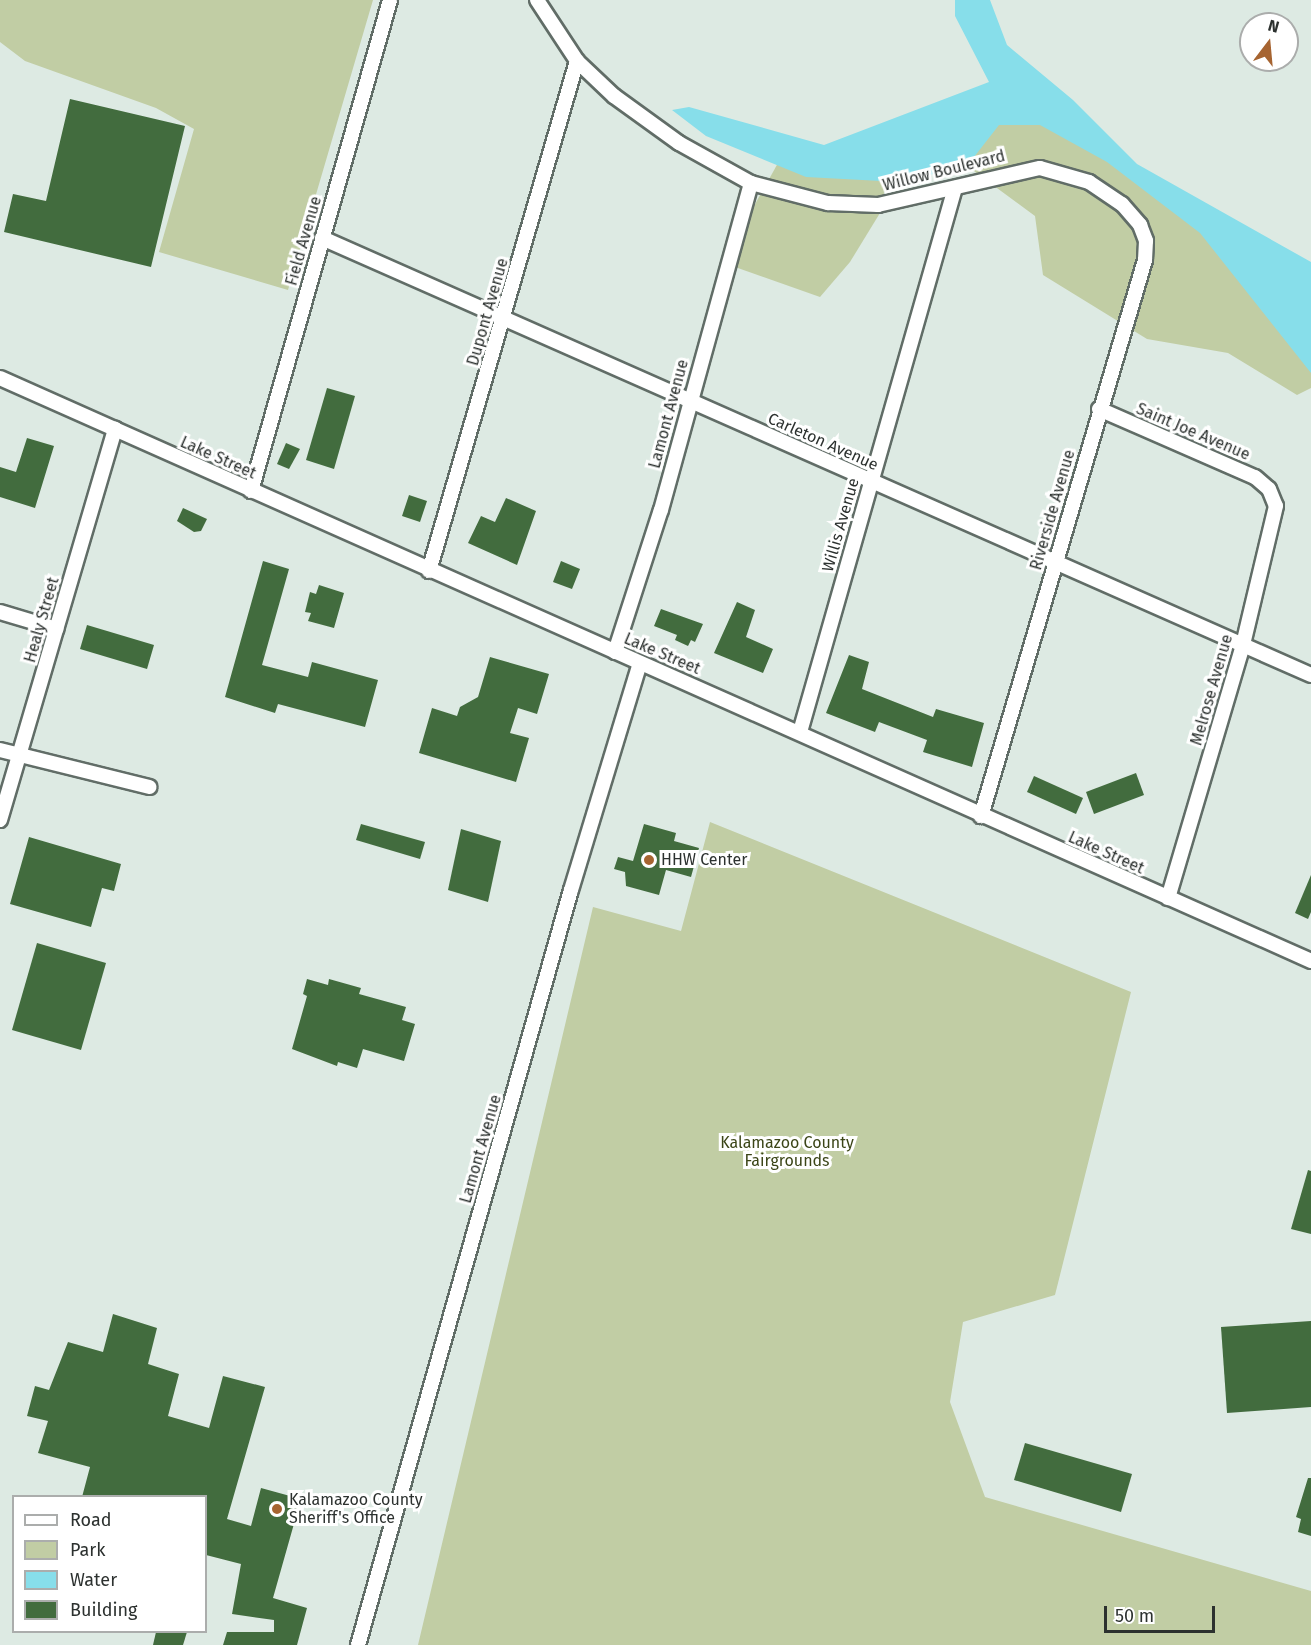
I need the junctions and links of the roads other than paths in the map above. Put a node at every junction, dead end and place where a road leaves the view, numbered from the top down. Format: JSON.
{"nodes":[{"id":1,"x":390,"y":0,"type":"edge"},
{"id":2,"x":537,"y":0,"type":"edge"},
{"id":3,"x":577,"y":61,"type":"junction"},
{"id":4,"x":751,"y":183,"type":"junction"},
{"id":5,"x":955,"y":188,"type":"junction"},
{"id":6,"x":1133,"y":216,"type":"joint"},
{"id":7,"x":322,"y":238,"type":"junction"},
{"id":8,"x":504,"y":318,"type":"junction"},
{"id":9,"x":0,"y":378,"type":"edge"},
{"id":10,"x":688,"y":400,"type":"junction"},
{"id":11,"x":1099,"y":409,"type":"junction"},
{"id":12,"x":115,"y":429,"type":"junction"},
{"id":13,"x":871,"y":482,"type":"junction"},
{"id":14,"x":1269,"y":489,"type":"joint"},
{"id":15,"x":251,"y":491,"type":"junction"},
{"id":16,"x":1056,"y":562,"type":"junction"},
{"id":17,"x":429,"y":571,"type":"junction"},
{"id":18,"x":0,"y":612,"type":"edge"},
{"id":19,"x":57,"y":629,"type":"junction"},
{"id":20,"x":1243,"y":645,"type":"junction"},
{"id":21,"x":615,"y":652,"type":"junction"},
{"id":22,"x":640,"y":663,"type":"junction"},
{"id":23,"x":1311,"y":675,"type":"edge"},
{"id":24,"x":800,"y":732,"type":"junction"},
{"id":25,"x":0,"y":750,"type":"edge"},
{"id":26,"x":20,"y":756,"type":"junction"},
{"id":27,"x":148,"y":787,"type":"dead end"},
{"id":28,"x":981,"y":816,"type":"junction"},
{"id":29,"x":0,"y":820,"type":"edge"},
{"id":30,"x":1168,"y":898,"type":"junction"},
{"id":31,"x":1311,"y":962,"type":"edge"},
{"id":32,"x":357,"y":1645,"type":"edge"}],
"edges":[{"from":1,"to":7,"type":"street","name":"Field Avenue"},
{"from":2,"to":3,"type":"street","name":"Willow Boulevard"},
{"from":3,"to":4,"type":"street","name":"Willow Boulevard"},
{"from":3,"to":8,"type":"street","name":"Dupont Avenue"},
{"from":4,"to":5,"type":"street","name":"Willow Boulevard"},
{"from":4,"to":10,"type":"street","name":"Lamont Avenue"},
{"from":5,"to":6,"type":"street","name":"Willow Boulevard"},
{"from":5,"to":13,"type":"street","name":"Willis Avenue"},
{"from":6,"to":11,"type":"street","name":"Riverside Avenue"},
{"from":7,"to":8,"type":"street","name":"Carleton Avenue"},
{"from":7,"to":15,"type":"street","name":"Field Avenue"},
{"from":8,"to":10,"type":"street","name":"Carleton Avenue"},
{"from":8,"to":17,"type":"street","name":"Dupont Avenue"},
{"from":9,"to":12,"type":"street","name":"Lake Street"},
{"from":10,"to":13,"type":"street","name":"Carleton Avenue"},
{"from":10,"to":21,"type":"street","name":"Lamont Avenue"},
{"from":11,"to":14,"type":"street","name":"Saint Joe Avenue"},
{"from":11,"to":16,"type":"street","name":"Riverside Avenue"},
{"from":12,"to":15,"type":"street","name":"Lake Street"},
{"from":12,"to":19,"type":"street","name":"Healy Street"},
{"from":13,"to":16,"type":"street","name":"Carleton Avenue"},
{"from":13,"to":24,"type":"street","name":"Willis Avenue"},
{"from":14,"to":20,"type":"street","name":"Melrose Avenue"},
{"from":15,"to":17,"type":"street","name":"Lake Street"},
{"from":16,"to":20,"type":"street","name":"Carleton Avenue"},
{"from":16,"to":28,"type":"street","name":"Riverside Avenue"},
{"from":17,"to":21,"type":"street","name":"Lake Street"},
{"from":18,"to":19,"type":"street"},
{"from":19,"to":26,"type":"street","name":"Healy Street"},
{"from":20,"to":23,"type":"street","name":"Carleton Avenue"},
{"from":20,"to":30,"type":"street","name":"Melrose Avenue"},
{"from":21,"to":22,"type":"street","name":"Lake Street"},
{"from":22,"to":24,"type":"street","name":"Lake Street"},
{"from":22,"to":32,"type":"street","name":"Lamont Avenue"},
{"from":24,"to":28,"type":"street","name":"Lake Street"},
{"from":25,"to":26,"type":"street"},
{"from":26,"to":27,"type":"street"},
{"from":26,"to":29,"type":"street","name":"Healy Street"},
{"from":28,"to":30,"type":"street","name":"Lake Street"},
{"from":30,"to":31,"type":"street","name":"Lake Street"}]}
